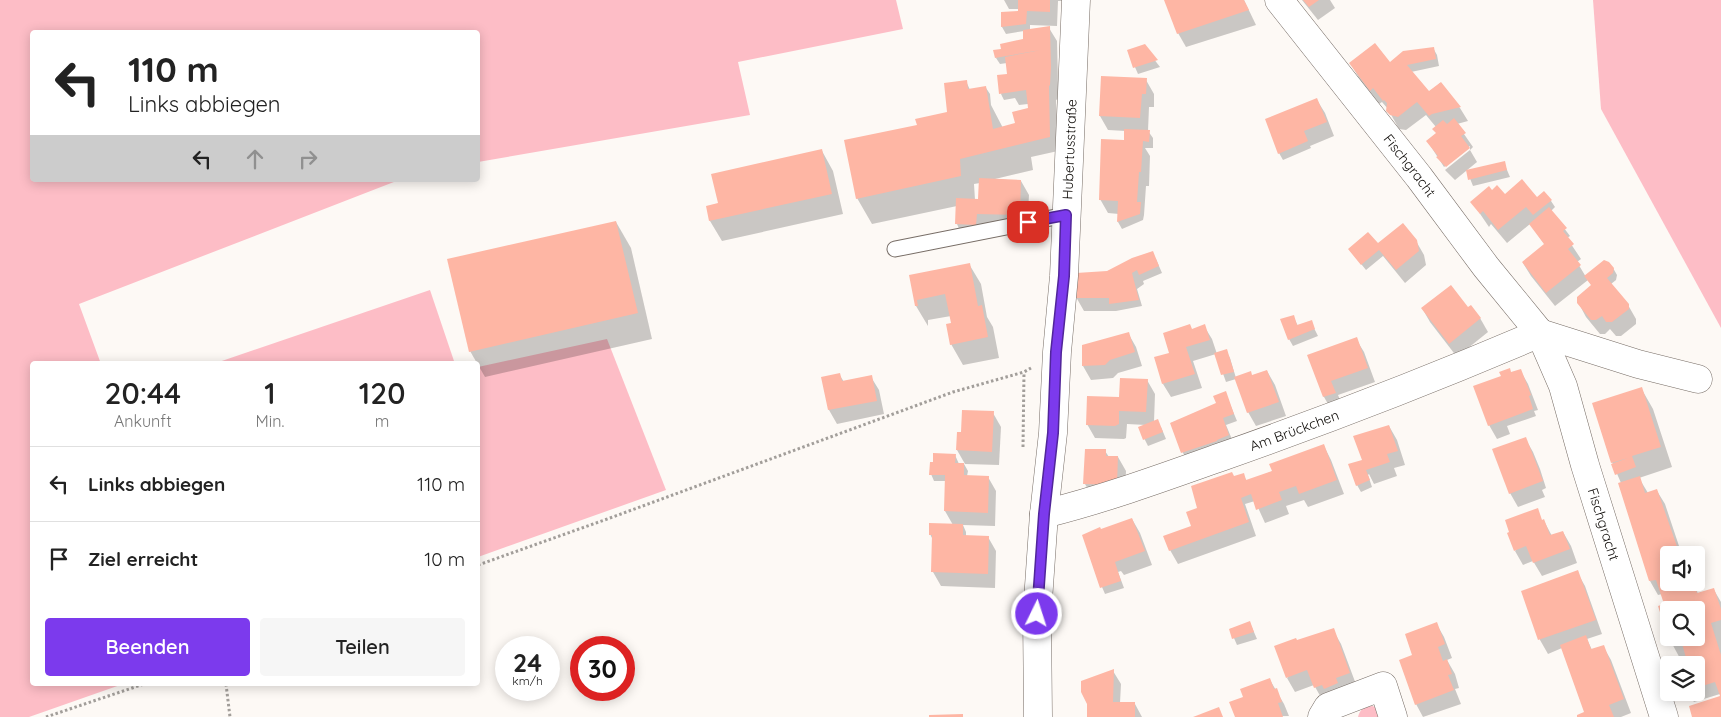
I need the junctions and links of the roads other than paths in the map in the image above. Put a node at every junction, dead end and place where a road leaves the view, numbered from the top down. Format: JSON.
{"nodes":[{"id":1,"x":1076,"y":0,"type":"edge"},
{"id":2,"x":1279,"y":0,"type":"edge"},
{"id":3,"x":1066,"y":215,"type":"junction"},
{"id":4,"x":895,"y":249,"type":"dead end"},
{"id":5,"x":1540,"y":333,"type":"junction"},
{"id":6,"x":1698,"y":379,"type":"dead end"},
{"id":7,"x":1044,"y":514,"type":"junction"},
{"id":8,"x":1038,"y":717,"type":"edge"},
{"id":9,"x":1322,"y":717,"type":"edge"},
{"id":10,"x":1393,"y":717,"type":"edge"},
{"id":11,"x":1664,"y":717,"type":"edge"}],
"edges":[{"from":1,"to":3,"type":"street","name":"Hubertusstraße"},
{"from":2,"to":5,"type":"street","name":"Fischgracht"},
{"from":3,"to":4,"type":"lane"},
{"from":3,"to":7,"type":"street","name":"Hubertusstraße"},
{"from":5,"to":6,"type":"street"},
{"from":5,"to":7,"type":"street","name":"Am Brückchen"},
{"from":5,"to":11,"type":"street","name":"Fischgracht"},
{"from":7,"to":8,"type":"street","name":"Hubertusstraße"},
{"from":9,"to":10,"type":"street"}]}
